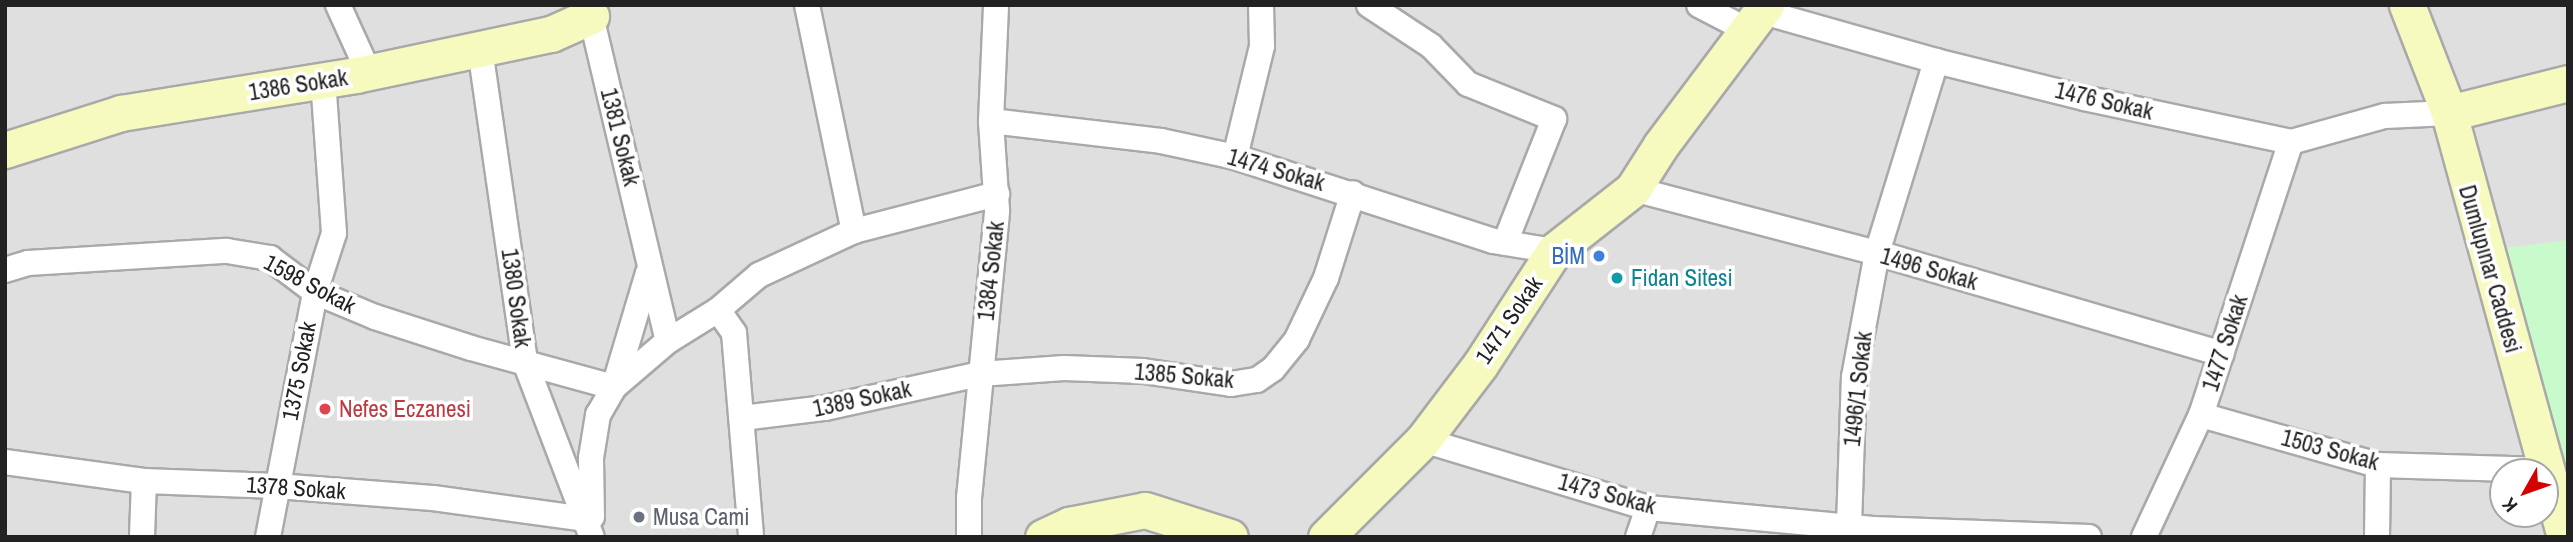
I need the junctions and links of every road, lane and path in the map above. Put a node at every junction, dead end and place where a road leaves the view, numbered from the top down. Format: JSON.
{"nodes":[{"id":1,"x":338,"y":5,"type":"edge"},
{"id":2,"x":807,"y":5,"type":"edge"},
{"id":3,"x":996,"y":5,"type":"edge"},
{"id":4,"x":1261,"y":5,"type":"edge"},
{"id":5,"x":1369,"y":5,"type":"edge"},
{"id":6,"x":1699,"y":5,"type":"edge"},
{"id":7,"x":2414,"y":8,"type":"edge"},
{"id":8,"x":593,"y":10,"type":"edge"},
{"id":9,"x":1759,"y":16,"type":"edge"},
{"id":10,"x":480,"y":49,"type":"junction"},
{"id":11,"x":1936,"y":61,"type":"junction"},
{"id":12,"x":369,"y":73,"type":"junction"},
{"id":13,"x":323,"y":81,"type":"junction"},
{"id":14,"x":2568,"y":83,"type":"edge"},
{"id":15,"x":2449,"y":113,"type":"junction"},
{"id":16,"x":990,"y":121,"type":"junction"},
{"id":17,"x":2291,"y":142,"type":"junction"},
{"id":18,"x":5,"y":150,"type":"edge"},
{"id":19,"x":1235,"y":157,"type":"junction"},
{"id":20,"x":1633,"y":189,"type":"junction"},
{"id":21,"x":1353,"y":193,"type":"junction"},
{"id":22,"x":997,"y":194,"type":"junction"},
{"id":23,"x":854,"y":231,"type":"junction"},
{"id":24,"x":1505,"y":243,"type":"junction"},
{"id":25,"x":1554,"y":251,"type":"junction"},
{"id":26,"x":1877,"y":254,"type":"junction"},
{"id":27,"x":649,"y":269,"type":"junction"},
{"id":28,"x":5,"y":270,"type":"edge"},
{"id":29,"x":315,"y":292,"type":"junction"},
{"id":30,"x":718,"y":310,"type":"junction"},
{"id":31,"x":668,"y":341,"type":"junction"},
{"id":32,"x":2222,"y":354,"type":"junction"},
{"id":33,"x":526,"y":362,"type":"junction"},
{"id":34,"x":981,"y":374,"type":"junction"},
{"id":35,"x":614,"y":387,"type":"junction"},
{"id":36,"x":2202,"y":415,"type":"junction"},
{"id":37,"x":742,"y":418,"type":"junction"},
{"id":38,"x":1423,"y":440,"type":"junction"},
{"id":39,"x":2542,"y":458,"type":"edge"},
{"id":40,"x":5,"y":462,"type":"edge"},
{"id":41,"x":2378,"y":465,"type":"junction"},
{"id":42,"x":2489,"y":468,"type":"edge"},
{"id":43,"x":144,"y":481,"type":"junction"},
{"id":44,"x":277,"y":486,"type":"junction"},
{"id":45,"x":1648,"y":508,"type":"junction"},
{"id":46,"x":1849,"y":526,"type":"junction"},
{"id":47,"x":590,"y":531,"type":"edge"},
{"id":48,"x":1872,"y":533,"type":"edge"},
{"id":49,"x":142,"y":537,"type":"edge"},
{"id":50,"x":268,"y":537,"type":"edge"},
{"id":51,"x":751,"y":537,"type":"edge"},
{"id":52,"x":969,"y":537,"type":"edge"},
{"id":53,"x":1043,"y":537,"type":"edge"},
{"id":54,"x":1230,"y":537,"type":"edge"},
{"id":55,"x":1326,"y":537,"type":"edge"},
{"id":56,"x":1638,"y":537,"type":"edge"},
{"id":57,"x":2089,"y":537,"type":"edge"},
{"id":58,"x":2144,"y":537,"type":"edge"},
{"id":59,"x":2377,"y":537,"type":"edge"}],
"edges":[{"from":1,"to":12,"type":"street"},
{"from":2,"to":23,"type":"street"},
{"from":3,"to":16,"type":"street","name":"1384 Sokak"},
{"from":4,"to":19,"type":"street"},
{"from":5,"to":24,"type":"street"},
{"from":6,"to":9,"type":"street","name":"1476 Sokak"},
{"from":7,"to":15,"type":"street","name":"Dumlupınar Caddesi"},
{"from":8,"to":10,"type":"street","name":"1386 Sokak"},
{"from":8,"to":27,"type":"street","name":"1381 Sokak"},
{"from":9,"to":11,"type":"street","name":"1476 Sokak"},
{"from":9,"to":20,"type":"street","name":"1471 Sokak"},
{"from":10,"to":12,"type":"street","name":"1386 Sokak"},
{"from":10,"to":33,"type":"street","name":"1380 Sokak"},
{"from":11,"to":17,"type":"street","name":"1476 Sokak"},
{"from":11,"to":26,"type":"street","name":"1496/1 Sokak"},
{"from":12,"to":13,"type":"street","name":"1386 Sokak"},
{"from":13,"to":18,"type":"street","name":"1386 Sokak"},
{"from":13,"to":29,"type":"street","name":"1375 Sokak"},
{"from":14,"to":15,"type":"street"},
{"from":15,"to":17,"type":"street","name":"1476 Sokak"},
{"from":15,"to":39,"type":"street","name":"Dumlupınar Caddesi"},
{"from":16,"to":19,"type":"street","name":"1474 Sokak"},
{"from":16,"to":22,"type":"street","name":"1384 Sokak"},
{"from":17,"to":32,"type":"street","name":"1477 Sokak"},
{"from":19,"to":21,"type":"street","name":"1474 Sokak"},
{"from":20,"to":25,"type":"street","name":"1471 Sokak"},
{"from":20,"to":26,"type":"street","name":"1496 Sokak"},
{"from":21,"to":24,"type":"street","name":"1474 Sokak"},
{"from":21,"to":34,"type":"street","name":"1385 Sokak"},
{"from":22,"to":23,"type":"street"},
{"from":22,"to":34,"type":"street","name":"1384 Sokak"},
{"from":23,"to":30,"type":"street"},
{"from":24,"to":25,"type":"street","name":"1474 Sokak"},
{"from":25,"to":38,"type":"street","name":"1471 Sokak"},
{"from":26,"to":32,"type":"street","name":"1496 Sokak"},
{"from":26,"to":46,"type":"street","name":"1496/1 Sokak"},
{"from":27,"to":31,"type":"street","name":"1381 Sokak"},
{"from":27,"to":35,"type":"street","name":"1381 Sokak"},
{"from":28,"to":29,"type":"street","name":"1598 Sokak"},
{"from":29,"to":33,"type":"street","name":"1598 Sokak"},
{"from":29,"to":44,"type":"street","name":"1375 Sokak"},
{"from":30,"to":31,"type":"street"},
{"from":30,"to":37,"type":"street"},
{"from":31,"to":35,"type":"street"},
{"from":32,"to":36,"type":"street","name":"1477 Sokak"},
{"from":33,"to":35,"type":"street","name":"1598 Sokak"},
{"from":33,"to":47,"type":"street","name":"1380 Sokak"},
{"from":34,"to":37,"type":"street","name":"1389 Sokak"},
{"from":34,"to":52,"type":"street","name":"1384 Sokak"},
{"from":35,"to":47,"type":"street"},
{"from":36,"to":41,"type":"street","name":"1503 Sokak"},
{"from":36,"to":58,"type":"street","name":"1477 Sokak"},
{"from":37,"to":51,"type":"street"},
{"from":38,"to":45,"type":"street","name":"1473 Sokak"},
{"from":38,"to":55,"type":"street","name":"1471 Sokak"},
{"from":40,"to":43,"type":"street","name":"1378 Sokak"},
{"from":41,"to":42,"type":"street","name":"1503 Sokak"},
{"from":41,"to":59,"type":"street"},
{"from":43,"to":44,"type":"street","name":"1378 Sokak"},
{"from":43,"to":49,"type":"street"},
{"from":44,"to":47,"type":"street","name":"1378 Sokak"},
{"from":44,"to":50,"type":"street","name":"1375 Sokak"},
{"from":45,"to":46,"type":"street","name":"1473 Sokak"},
{"from":45,"to":56,"type":"street"},
{"from":46,"to":48,"type":"street","name":"1473 Sokak"},
{"from":48,"to":57,"type":"street","name":"1473 Sokak"},
{"from":53,"to":54,"type":"street"}]}
